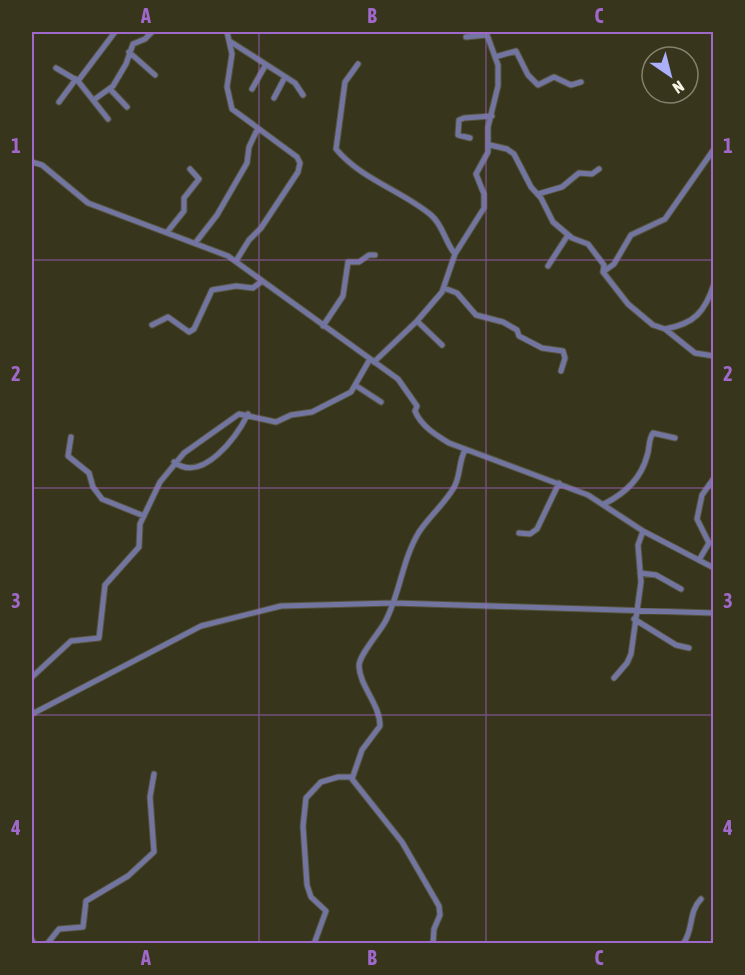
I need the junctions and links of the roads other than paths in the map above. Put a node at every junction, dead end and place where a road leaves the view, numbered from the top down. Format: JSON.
{"nodes":[{"id":1,"x":115,"y":32,"type":"edge"},
{"id":2,"x":152,"y":32,"type":"edge"},
{"id":3,"x":227,"y":32,"type":"edge"},
{"id":4,"x":487,"y":33,"type":"edge"},
{"id":5,"x":466,"y":37,"type":"dead end"},
{"id":6,"x":231,"y":42,"type":"junction"},
{"id":7,"x":129,"y":52,"type":"junction"},
{"id":8,"x":495,"y":57,"type":"junction"},
{"id":9,"x":358,"y":64,"type":"dead end"},
{"id":10,"x":265,"y":66,"type":"junction"},
{"id":11,"x":56,"y":68,"type":"dead end"},
{"id":12,"x":155,"y":75,"type":"dead end"},
{"id":13,"x":285,"y":77,"type":"junction"},
{"id":14,"x":77,"y":80,"type":"junction"},
{"id":15,"x":581,"y":82,"type":"dead end"},
{"id":16,"x":110,"y":89,"type":"junction"},
{"id":17,"x":252,"y":89,"type":"dead end"},
{"id":18,"x":303,"y":95,"type":"dead end"},
{"id":19,"x":274,"y":98,"type":"dead end"},
{"id":20,"x":95,"y":99,"type":"junction"},
{"id":21,"x":59,"y":102,"type":"dead end"},
{"id":22,"x":127,"y":107,"type":"dead end"},
{"id":23,"x":492,"y":116,"type":"junction"},
{"id":24,"x":108,"y":119,"type":"dead end"},
{"id":25,"x":257,"y":130,"type":"junction"},
{"id":26,"x":470,"y":138,"type":"dead end"},
{"id":27,"x":490,"y":145,"type":"junction"},
{"id":28,"x":714,"y":149,"type":"edge"},
{"id":29,"x":32,"y":162,"type":"edge"},
{"id":30,"x":190,"y":169,"type":"dead end"},
{"id":31,"x":599,"y":169,"type":"dead end"},
{"id":32,"x":538,"y":194,"type":"junction"},
{"id":33,"x":168,"y":231,"type":"junction"},
{"id":34,"x":568,"y":235,"type":"junction"},
{"id":35,"x":196,"y":242,"type":"junction"},
{"id":36,"x":455,"y":254,"type":"junction"},
{"id":37,"x":375,"y":255,"type":"dead end"},
{"id":38,"x":236,"y":261,"type":"junction"},
{"id":39,"x":548,"y":267,"type":"dead end"},
{"id":40,"x":603,"y":272,"type":"junction"},
{"id":41,"x":262,"y":281,"type":"junction"},
{"id":42,"x":714,"y":284,"type":"edge"},
{"id":43,"x":444,"y":288,"type":"junction"},
{"id":44,"x":417,"y":321,"type":"junction"},
{"id":45,"x":152,"y":325,"type":"dead end"},
{"id":46,"x":323,"y":326,"type":"junction"},
{"id":47,"x":665,"y":329,"type":"junction"},
{"id":48,"x":442,"y":345,"type":"dead end"},
{"id":49,"x":714,"y":356,"type":"edge"},
{"id":50,"x":372,"y":360,"type":"junction"},
{"id":51,"x":561,"y":371,"type":"dead end"},
{"id":52,"x":355,"y":385,"type":"junction"},
{"id":53,"x":381,"y":402,"type":"dead end"},
{"id":54,"x":248,"y":414,"type":"junction"},
{"id":55,"x":71,"y":437,"type":"dead end"},
{"id":56,"x":675,"y":438,"type":"dead end"},
{"id":57,"x":465,"y":450,"type":"junction"},
{"id":58,"x":174,"y":462,"type":"junction"},
{"id":59,"x":714,"y":478,"type":"edge"},
{"id":60,"x":559,"y":483,"type":"junction"},
{"id":61,"x":604,"y":504,"type":"junction"},
{"id":62,"x":144,"y":516,"type":"junction"},
{"id":63,"x":643,"y":531,"type":"junction"},
{"id":64,"x":519,"y":533,"type":"dead end"},
{"id":65,"x":699,"y":561,"type":"junction"},
{"id":66,"x":714,"y":568,"type":"edge"},
{"id":67,"x":640,"y":573,"type":"junction"},
{"id":68,"x":681,"y":589,"type":"dead end"},
{"id":69,"x":394,"y":603,"type":"junction"},
{"id":70,"x":635,"y":611,"type":"junction"},
{"id":71,"x":714,"y":613,"type":"edge"},
{"id":72,"x":634,"y":618,"type":"junction"},
{"id":73,"x":689,"y":648,"type":"dead end"},
{"id":74,"x":32,"y":677,"type":"edge"},
{"id":75,"x":614,"y":678,"type":"dead end"},
{"id":76,"x":32,"y":714,"type":"edge"},
{"id":77,"x":154,"y":774,"type":"dead end"},
{"id":78,"x":352,"y":777,"type":"junction"},
{"id":79,"x":701,"y":899,"type":"dead end"},
{"id":80,"x":47,"y":944,"type":"edge"},
{"id":81,"x":314,"y":944,"type":"edge"},
{"id":82,"x":433,"y":944,"type":"edge"},
{"id":83,"x":683,"y":944,"type":"edge"}],
"edges":[{"from":1,"to":14,"type":"street"},
{"from":2,"to":7,"type":"street"},
{"from":3,"to":6,"type":"street"},
{"from":4,"to":5,"type":"street"},
{"from":4,"to":8,"type":"street"},
{"from":6,"to":10,"type":"street"},
{"from":6,"to":25,"type":"street"},
{"from":7,"to":12,"type":"street"},
{"from":7,"to":16,"type":"street"},
{"from":8,"to":15,"type":"street"},
{"from":8,"to":23,"type":"street"},
{"from":9,"to":36,"type":"street"},
{"from":10,"to":13,"type":"street"},
{"from":10,"to":17,"type":"street"},
{"from":11,"to":14,"type":"street"},
{"from":13,"to":18,"type":"street"},
{"from":13,"to":19,"type":"street"},
{"from":14,"to":20,"type":"street"},
{"from":14,"to":21,"type":"street"},
{"from":16,"to":20,"type":"street"},
{"from":16,"to":22,"type":"street"},
{"from":20,"to":24,"type":"street"},
{"from":23,"to":26,"type":"street"},
{"from":23,"to":27,"type":"street"},
{"from":25,"to":35,"type":"street"},
{"from":25,"to":38,"type":"street"},
{"from":27,"to":32,"type":"street"},
{"from":27,"to":36,"type":"street"},
{"from":28,"to":40,"type":"street"},
{"from":29,"to":33,"type":"street"},
{"from":30,"to":33,"type":"street"},
{"from":31,"to":32,"type":"street"},
{"from":32,"to":34,"type":"street"},
{"from":33,"to":35,"type":"street"},
{"from":34,"to":39,"type":"street"},
{"from":34,"to":40,"type":"street"},
{"from":35,"to":38,"type":"street"},
{"from":36,"to":43,"type":"street"},
{"from":37,"to":46,"type":"street"},
{"from":38,"to":41,"type":"street"},
{"from":40,"to":47,"type":"street"},
{"from":41,"to":45,"type":"street"},
{"from":41,"to":46,"type":"street"},
{"from":42,"to":47,"type":"street"},
{"from":43,"to":44,"type":"street"},
{"from":43,"to":51,"type":"street"},
{"from":44,"to":48,"type":"street"},
{"from":44,"to":50,"type":"street"},
{"from":46,"to":50,"type":"street"},
{"from":47,"to":49,"type":"street"},
{"from":50,"to":52,"type":"street"},
{"from":50,"to":57,"type":"street"},
{"from":52,"to":53,"type":"street"},
{"from":52,"to":54,"type":"street"},
{"from":54,"to":58,"type":"street"},
{"from":54,"to":58,"type":"street"},
{"from":55,"to":62,"type":"street"},
{"from":56,"to":61,"type":"street"},
{"from":57,"to":60,"type":"street"},
{"from":57,"to":69,"type":"street"},
{"from":58,"to":62,"type":"street"},
{"from":59,"to":65,"type":"street"},
{"from":60,"to":61,"type":"street"},
{"from":60,"to":64,"type":"street"},
{"from":61,"to":63,"type":"street"},
{"from":62,"to":74,"type":"street"},
{"from":63,"to":65,"type":"street"},
{"from":63,"to":67,"type":"street"},
{"from":65,"to":66,"type":"street"},
{"from":67,"to":68,"type":"street"},
{"from":67,"to":70,"type":"street"},
{"from":69,"to":70,"type":"street"},
{"from":69,"to":76,"type":"street"},
{"from":69,"to":78,"type":"street"},
{"from":70,"to":71,"type":"street"},
{"from":70,"to":72,"type":"street"},
{"from":72,"to":73,"type":"street"},
{"from":72,"to":75,"type":"street"},
{"from":77,"to":80,"type":"street"},
{"from":78,"to":81,"type":"street"},
{"from":78,"to":82,"type":"street"},
{"from":79,"to":83,"type":"street"}]}
